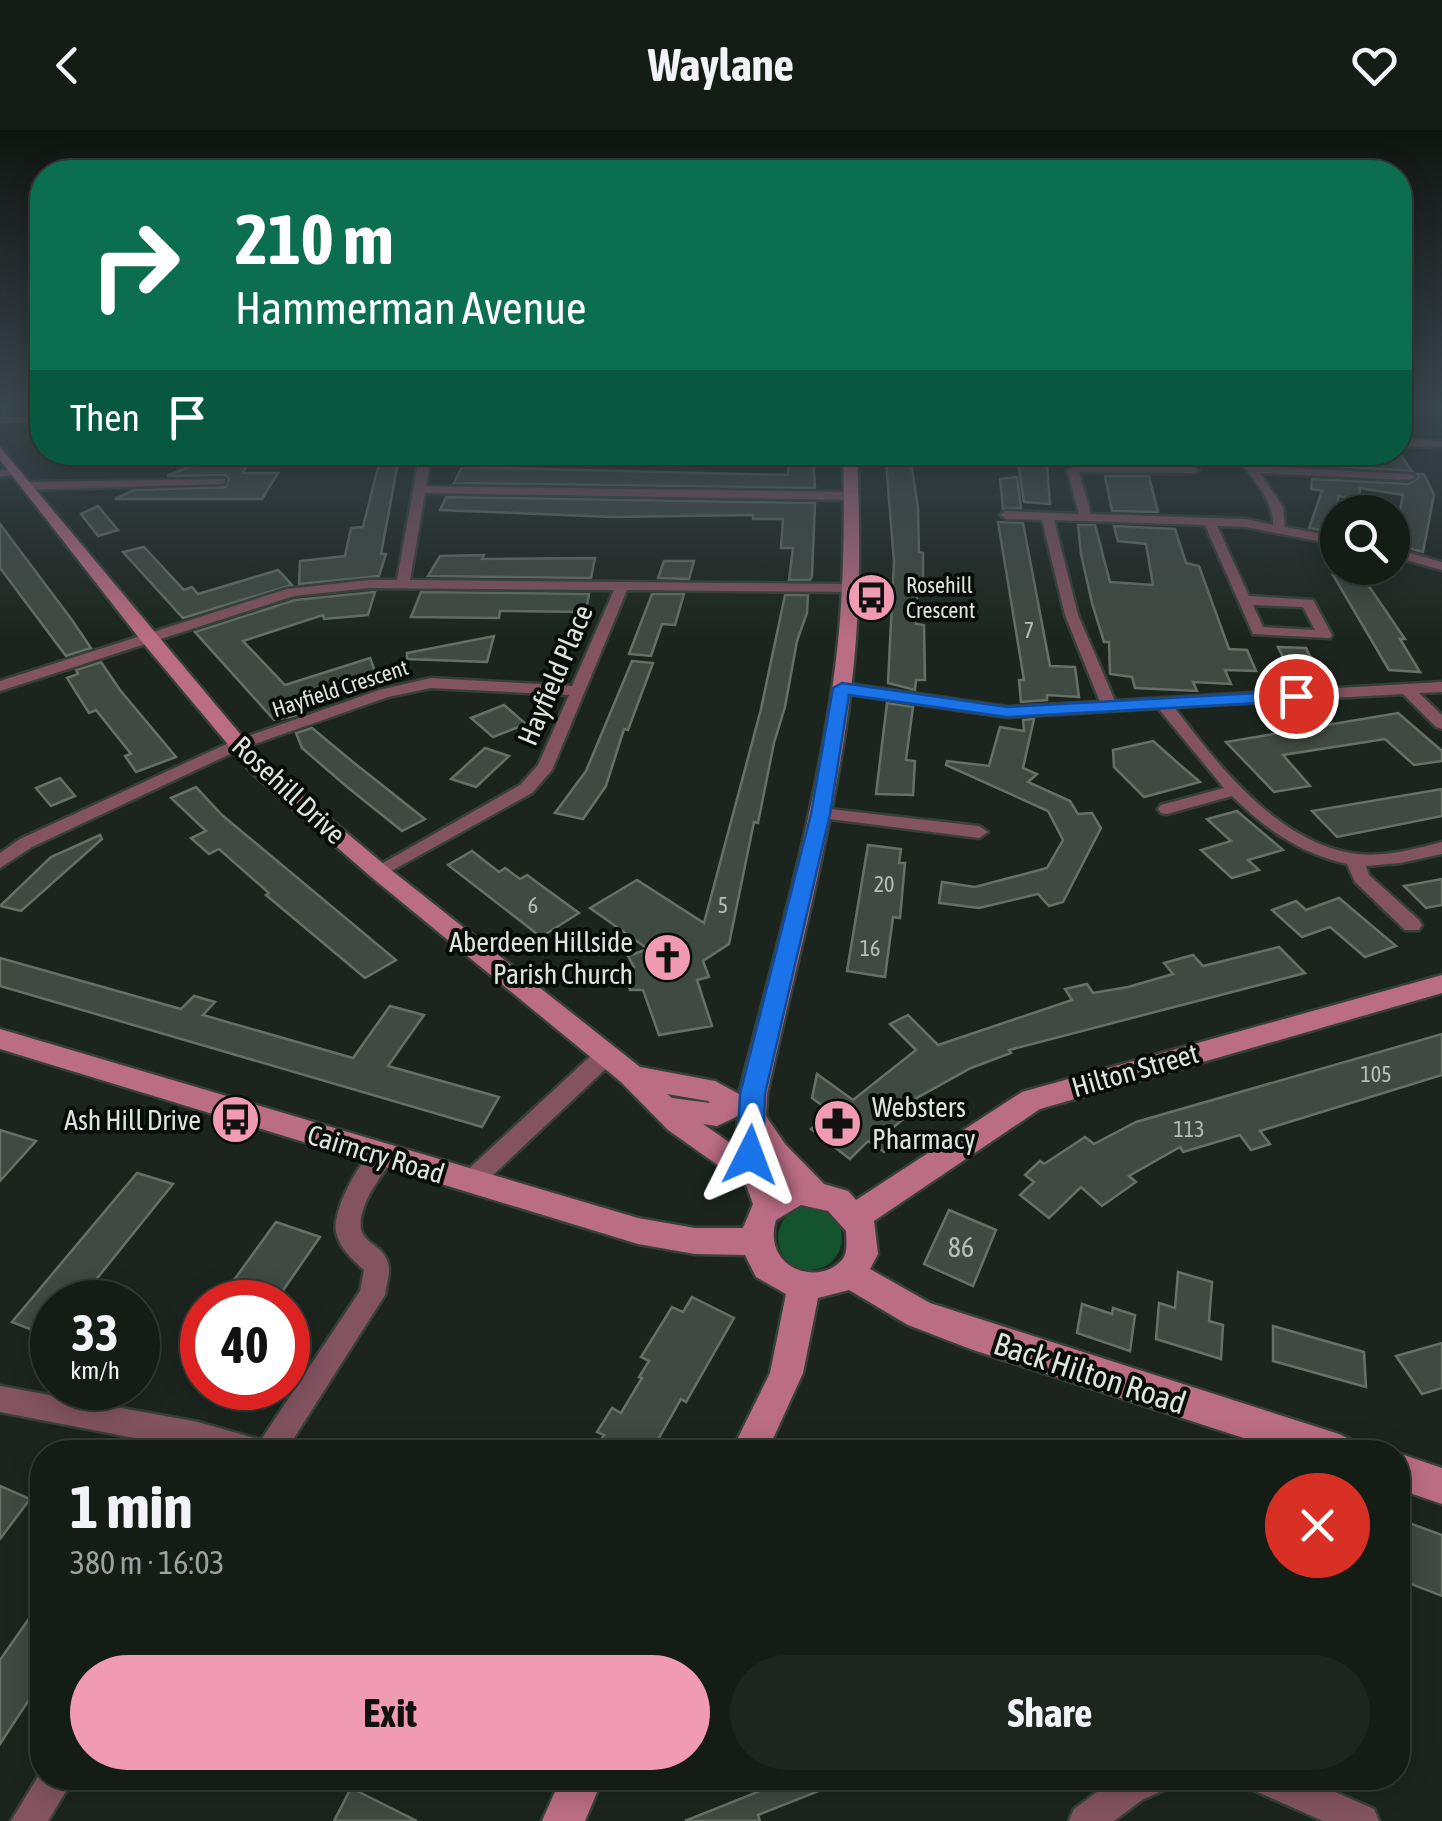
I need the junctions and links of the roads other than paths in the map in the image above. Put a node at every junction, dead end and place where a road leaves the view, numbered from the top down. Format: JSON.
{"nodes":[{"id":1,"x":21,"y":485,"type":"edge"},
{"id":2,"x":421,"y":485,"type":"edge"},
{"id":3,"x":852,"y":485,"type":"edge"},
{"id":4,"x":1077,"y":485,"type":"edge"},
{"id":5,"x":1262,"y":485,"type":"edge"},
{"id":6,"x":420,"y":489,"type":"junction"},
{"id":7,"x":853,"y":496,"type":"junction"},
{"id":8,"x":1006,"y":515,"type":"dead end"},
{"id":9,"x":1047,"y":516,"type":"junction"},
{"id":10,"x":1086,"y":517,"type":"junction"},
{"id":11,"x":1209,"y":520,"type":"junction"},
{"id":12,"x":1280,"y":529,"type":"junction"},
{"id":13,"x":1320,"y":537,"type":"edge"},
{"id":14,"x":1410,"y":557,"type":"edge"},
{"id":15,"x":1441,"y":565,"type":"edge"},
{"id":16,"x":403,"y":584,"type":"junction"},
{"id":17,"x":622,"y":586,"type":"junction"},
{"id":18,"x":851,"y":588,"type":"junction"},
{"id":19,"x":1244,"y":600,"type":"junction"},
{"id":20,"x":148,"y":638,"type":"junction"},
{"id":21,"x":0,"y":686,"type":"edge"},
{"id":22,"x":1442,"y":686,"type":"edge"},
{"id":23,"x":842,"y":688,"type":"junction"},
{"id":24,"x":1408,"y":690,"type":"junction"},
{"id":25,"x":577,"y":691,"type":"junction"},
{"id":26,"x":1164,"y":705,"type":"junction"},
{"id":27,"x":1111,"y":708,"type":"junction"},
{"id":28,"x":1442,"y":724,"type":"edge"},
{"id":29,"x":237,"y":745,"type":"junction"},
{"id":30,"x":1235,"y":790,"type":"junction"},
{"id":31,"x":1168,"y":809,"type":"dead end"},
{"id":32,"x":820,"y":814,"type":"junction"},
{"id":33,"x":979,"y":832,"type":"dead end"},
{"id":34,"x":1442,"y":848,"type":"edge"},
{"id":35,"x":1355,"y":860,"type":"junction"},
{"id":36,"x":0,"y":862,"type":"edge"},
{"id":37,"x":378,"y":871,"type":"junction"},
{"id":38,"x":1412,"y":926,"type":"dead end"},
{"id":39,"x":1442,"y":984,"type":"edge"},
{"id":40,"x":0,"y":1040,"type":"edge"},
{"id":41,"x":604,"y":1057,"type":"junction"},
{"id":42,"x":631,"y":1075,"type":"junction"},
{"id":43,"x":663,"y":1108,"type":"junction"},
{"id":44,"x":746,"y":1109,"type":"junction"},
{"id":45,"x":384,"y":1154,"type":"junction"},
{"id":46,"x":756,"y":1176,"type":"junction"},
{"id":47,"x":470,"y":1182,"type":"junction"},
{"id":48,"x":813,"y":1192,"type":"junction"},
{"id":49,"x":769,"y":1206,"type":"junction"},
{"id":50,"x":856,"y":1216,"type":"junction"},
{"id":51,"x":756,"y":1242,"type":"junction"},
{"id":52,"x":850,"y":1273,"type":"junction"},
{"id":53,"x":803,"y":1286,"type":"junction"},
{"id":54,"x":0,"y":1398,"type":"edge"},
{"id":55,"x":212,"y":1440,"type":"edge"},
{"id":56,"x":277,"y":1440,"type":"edge"},
{"id":57,"x":755,"y":1440,"type":"edge"},
{"id":58,"x":1301,"y":1440,"type":"edge"},
{"id":59,"x":1410,"y":1476,"type":"edge"},
{"id":60,"x":1442,"y":1486,"type":"edge"},
{"id":61,"x":49,"y":1790,"type":"edge"},
{"id":62,"x":576,"y":1790,"type":"edge"},
{"id":63,"x":1127,"y":1790,"type":"edge"},
{"id":64,"x":1292,"y":1790,"type":"edge"},
{"id":65,"x":28,"y":1821,"type":"edge"},
{"id":66,"x":562,"y":1821,"type":"edge"},
{"id":67,"x":1086,"y":1821,"type":"edge"},
{"id":68,"x":1362,"y":1821,"type":"edge"}],
"edges":[{"from":1,"to":20,"type":"street","name":"Rosehill Drive"},
{"from":2,"to":6,"type":"street"},
{"from":3,"to":7,"type":"street"},
{"from":4,"to":10,"type":"street"},
{"from":5,"to":12,"type":"street"},
{"from":6,"to":7,"type":"street"},
{"from":6,"to":16,"type":"street"},
{"from":7,"to":18,"type":"street"},
{"from":8,"to":9,"type":"street"},
{"from":9,"to":10,"type":"street"},
{"from":9,"to":27,"type":"street"},
{"from":10,"to":11,"type":"street"},
{"from":11,"to":12,"type":"street"},
{"from":11,"to":19,"type":"street"},
{"from":12,"to":13,"type":"street"},
{"from":14,"to":15,"type":"street"},
{"from":16,"to":17,"type":"street"},
{"from":16,"to":20,"type":"street"},
{"from":17,"to":18,"type":"street"},
{"from":17,"to":25,"type":"street","name":"Hayfield Place"},
{"from":18,"to":23,"type":"street"},
{"from":19,"to":19,"type":"street"},
{"from":20,"to":21,"type":"street"},
{"from":20,"to":29,"type":"street","name":"Rosehill Drive"},
{"from":22,"to":24,"type":"street"},
{"from":23,"to":27,"type":"street"},
{"from":23,"to":32,"type":"street"},
{"from":24,"to":26,"type":"street"},
{"from":24,"to":28,"type":"street"},
{"from":25,"to":29,"type":"street","name":"Hayfield Crescent"},
{"from":25,"to":37,"type":"street","name":"Hayfield Place"},
{"from":26,"to":27,"type":"street"},
{"from":26,"to":30,"type":"street"},
{"from":29,"to":36,"type":"street","name":"Hayfield Crescent"},
{"from":29,"to":37,"type":"street","name":"Rosehill Drive"},
{"from":30,"to":31,"type":"street"},
{"from":30,"to":35,"type":"street"},
{"from":32,"to":33,"type":"street"},
{"from":32,"to":44,"type":"street"},
{"from":34,"to":35,"type":"street"},
{"from":35,"to":38,"type":"street"},
{"from":37,"to":41,"type":"street","name":"Rosehill Drive"},
{"from":39,"to":50,"type":"street","name":"Hilton Street"},
{"from":40,"to":45,"type":"street","name":"Cairncry Road"},
{"from":41,"to":42,"type":"street","name":"Rosehill Drive"},
{"from":41,"to":47,"type":"street"},
{"from":42,"to":43,"type":"street","name":"Rosehill Drive"},
{"from":42,"to":44,"type":"street","name":"Rosehill Drive"},
{"from":43,"to":44,"type":"street"},
{"from":43,"to":46,"type":"street","name":"Rosehill Drive"},
{"from":44,"to":46,"type":"street"},
{"from":44,"to":48,"type":"street"},
{"from":45,"to":47,"type":"street","name":"Cairncry Road"},
{"from":45,"to":56,"type":"street"},
{"from":46,"to":49,"type":"street"},
{"from":47,"to":51,"type":"street","name":"Cairncry Road"},
{"from":48,"to":49,"type":"street"},
{"from":48,"to":50,"type":"street"},
{"from":49,"to":51,"type":"street"},
{"from":50,"to":52,"type":"street"},
{"from":51,"to":53,"type":"street"},
{"from":52,"to":53,"type":"street"},
{"from":52,"to":58,"type":"street","name":"Back Hilton Road"},
{"from":53,"to":57,"type":"street"},
{"from":54,"to":55,"type":"street"},
{"from":59,"to":60,"type":"street"},
{"from":61,"to":65,"type":"street"},
{"from":62,"to":66,"type":"street"},
{"from":63,"to":67,"type":"street"},
{"from":64,"to":68,"type":"street"}]}
